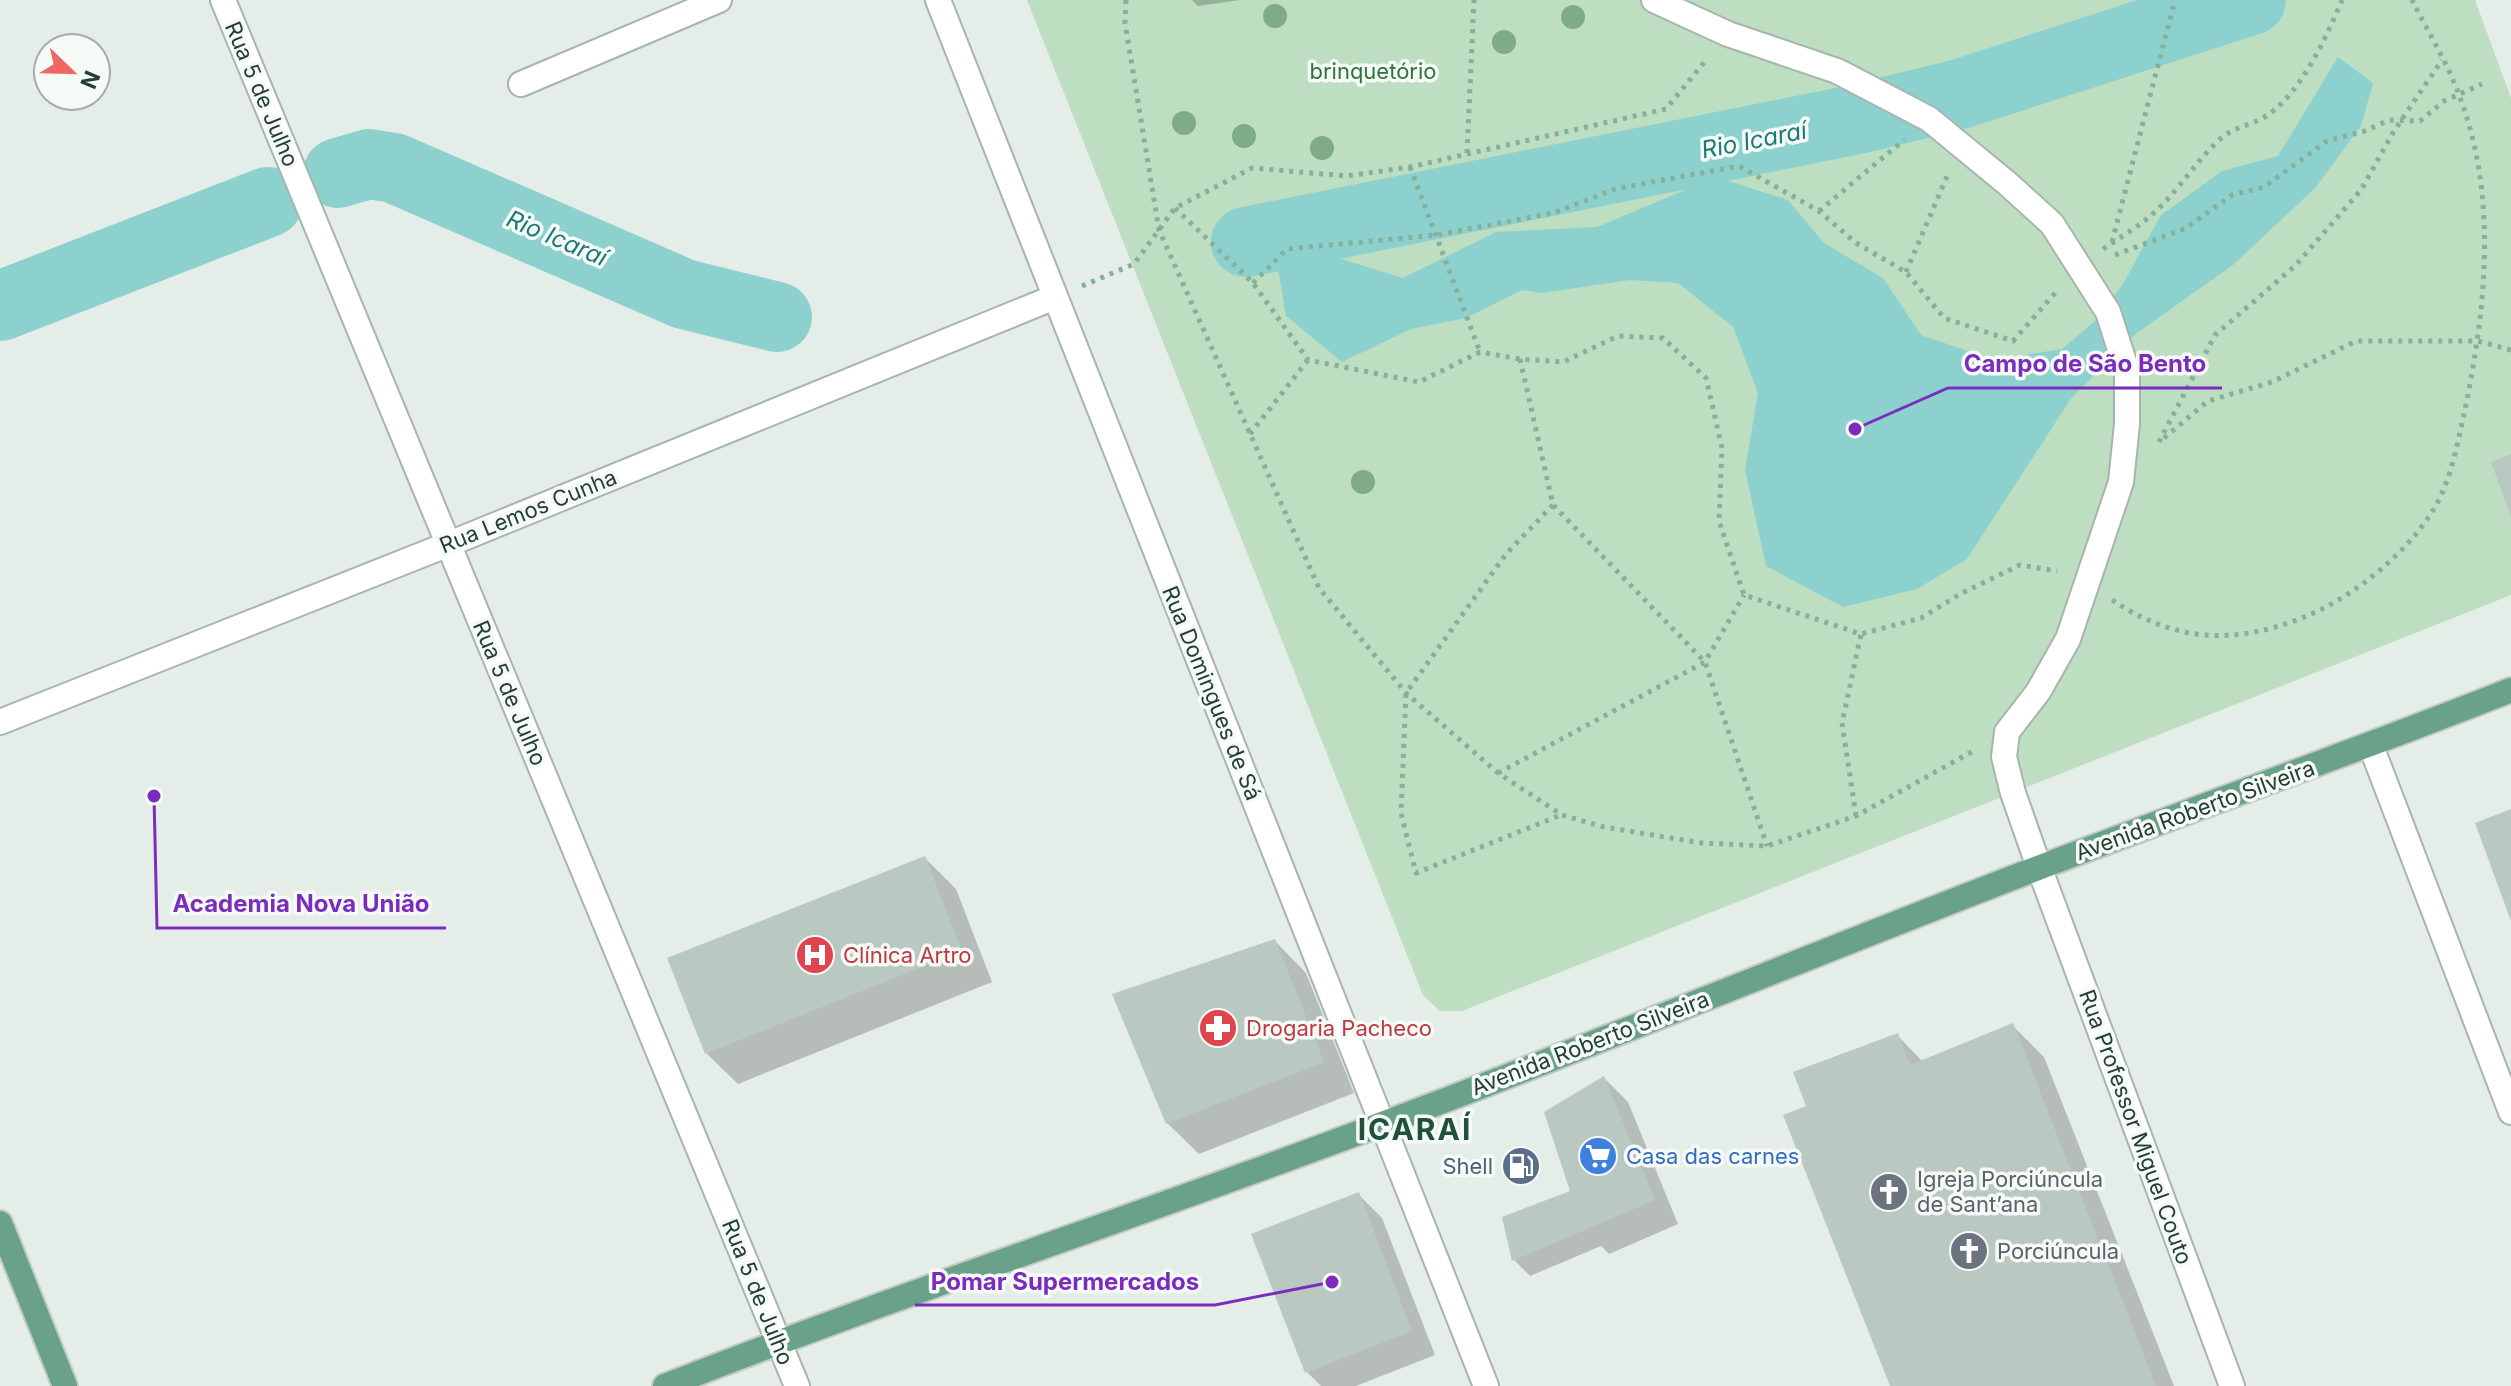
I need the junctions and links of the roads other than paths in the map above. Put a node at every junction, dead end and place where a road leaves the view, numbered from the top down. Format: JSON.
{"nodes":[{"id":1,"x":223,"y":0,"type":"edge"},
{"id":2,"x":719,"y":0,"type":"edge"},
{"id":3,"x":938,"y":0,"type":"edge"},
{"id":4,"x":1654,"y":0,"type":"edge"},
{"id":5,"x":521,"y":84,"type":"dead end"},
{"id":6,"x":1055,"y":297,"type":"junction"},
{"id":7,"x":449,"y":544,"type":"junction"},
{"id":8,"x":2511,"y":690,"type":"edge"},
{"id":9,"x":0,"y":722,"type":"edge"},
{"id":10,"x":2371,"y":746,"type":"junction"},
{"id":11,"x":2039,"y":867,"type":"junction"},
{"id":12,"x":2511,"y":1112,"type":"edge"},
{"id":13,"x":1384,"y":1124,"type":"junction"},
{"id":14,"x":0,"y":1223,"type":"edge"},
{"id":15,"x":779,"y":1341,"type":"junction"},
{"id":16,"x":65,"y":1386,"type":"edge"},
{"id":17,"x":665,"y":1386,"type":"edge"},
{"id":18,"x":797,"y":1386,"type":"edge"},
{"id":19,"x":1486,"y":1386,"type":"edge"},
{"id":20,"x":2232,"y":1386,"type":"edge"}],
"edges":[{"from":1,"to":7,"type":"street","name":"Rua 5 de Julho"},
{"from":2,"to":5,"type":"street"},
{"from":3,"to":6,"type":"street","name":"Rua Domingues de Sá"},
{"from":4,"to":11,"type":"street","name":"Rua Professor Miguel Couto"},
{"from":6,"to":7,"type":"street","name":"Rua Lemos Cunha"},
{"from":6,"to":13,"type":"street","name":"Rua Domingues de Sá"},
{"from":7,"to":9,"type":"street","name":"Rua Lemos Cunha"},
{"from":7,"to":15,"type":"street","name":"Rua 5 de Julho"},
{"from":8,"to":10,"type":"main road","name":"Avenida Roberto Silveira"},
{"from":10,"to":11,"type":"main road","name":"Avenida Roberto Silveira"},
{"from":10,"to":12,"type":"street"},
{"from":11,"to":13,"type":"main road","name":"Avenida Roberto Silveira"},
{"from":11,"to":20,"type":"street","name":"Rua Professor Miguel Couto"},
{"from":13,"to":15,"type":"main road","name":"Avenida Roberto Silveira"},
{"from":13,"to":19,"type":"street","name":"Rua Domingues de Sá"},
{"from":14,"to":16,"type":"main road"},
{"from":15,"to":17,"type":"main road","name":"Avenida Roberto Silveira"},
{"from":15,"to":18,"type":"street","name":"Rua 5 de Julho"}]}
